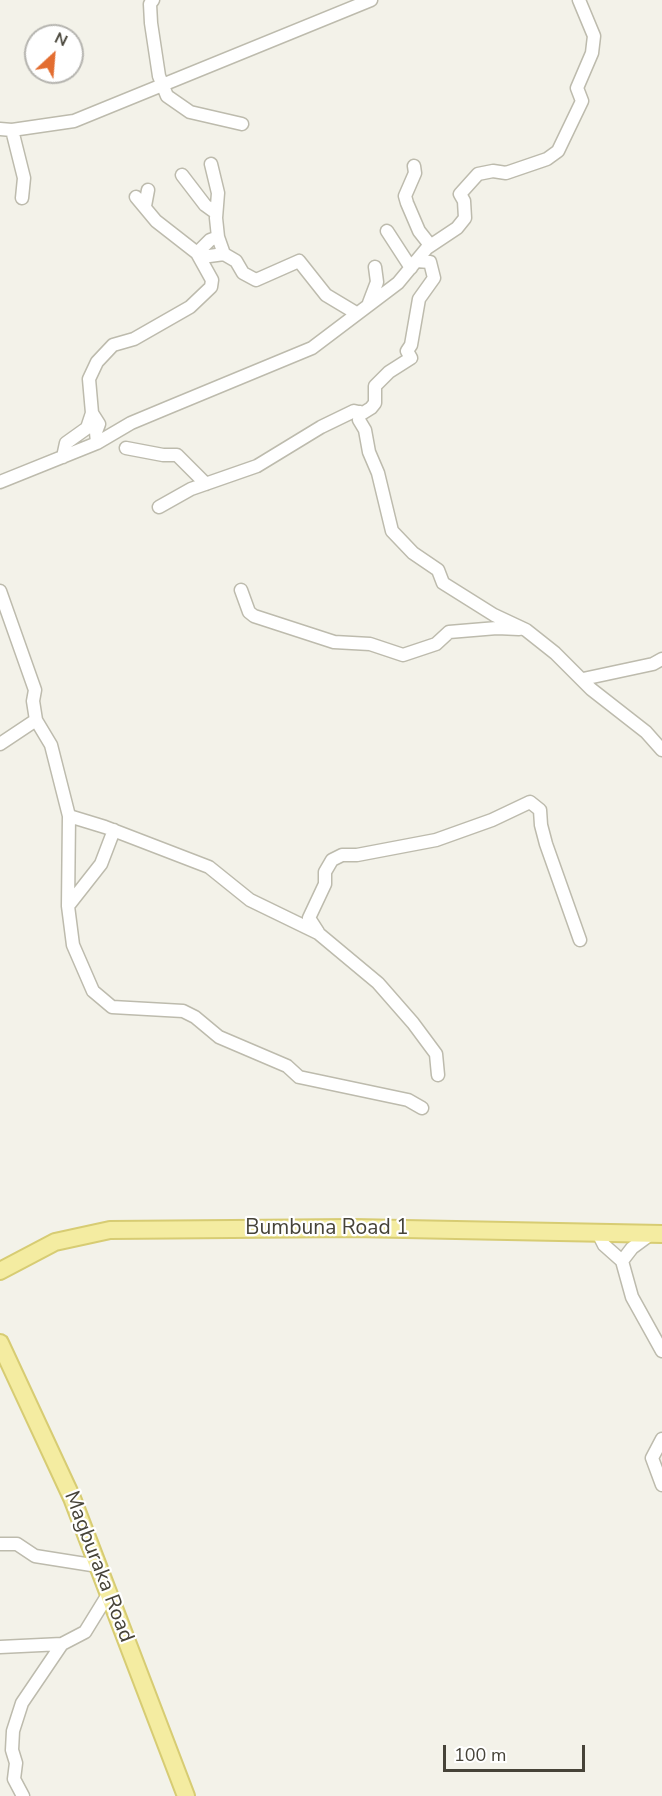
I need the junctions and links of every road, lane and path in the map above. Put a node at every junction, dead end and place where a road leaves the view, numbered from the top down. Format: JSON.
{"nodes":[{"id":1,"x":153,"y":0,"type":"edge"},
{"id":2,"x":371,"y":0,"type":"edge"},
{"id":3,"x":579,"y":0,"type":"edge"},
{"id":4,"x":163,"y":86,"type":"junction"},
{"id":5,"x":242,"y":124,"type":"dead end"},
{"id":6,"x":6,"y":129,"type":"edge"},
{"id":7,"x":211,"y":164,"type":"dead end"},
{"id":8,"x":414,"y":166,"type":"dead end"},
{"id":9,"x":182,"y":175,"type":"dead end"},
{"id":10,"x":148,"y":190,"type":"dead end"},
{"id":11,"x":136,"y":197,"type":"dead end"},
{"id":12,"x":22,"y":198,"type":"dead end"},
{"id":13,"x":145,"y":206,"type":"junction"},
{"id":14,"x":216,"y":213,"type":"junction"},
{"id":15,"x":387,"y":231,"type":"dead end"},
{"id":16,"x":218,"y":237,"type":"junction"},
{"id":17,"x":430,"y":245,"type":"junction"},
{"id":18,"x":197,"y":253,"type":"junction"},
{"id":19,"x":224,"y":254,"type":"junction"},
{"id":20,"x":414,"y":264,"type":"junction"},
{"id":21,"x":375,"y":267,"type":"dead end"},
{"id":22,"x":369,"y":303,"type":"junction"},
{"id":23,"x":356,"y":313,"type":"junction"},
{"id":24,"x":360,"y":412,"type":"junction"},
{"id":25,"x":92,"y":413,"type":"junction"},
{"id":26,"x":97,"y":442,"type":"junction"},
{"id":27,"x":126,"y":448,"type":"dead end"},
{"id":28,"x":63,"y":457,"type":"junction"},
{"id":29,"x":0,"y":482,"type":"edge"},
{"id":30,"x":206,"y":484,"type":"junction"},
{"id":31,"x":159,"y":507,"type":"dead end"},
{"id":32,"x":241,"y":590,"type":"dead end"},
{"id":33,"x":0,"y":591,"type":"edge"},
{"id":34,"x":526,"y":630,"type":"junction"},
{"id":35,"x":662,"y":659,"type":"edge"},
{"id":36,"x":583,"y":679,"type":"junction"},
{"id":37,"x":36,"y":720,"type":"junction"},
{"id":38,"x":0,"y":744,"type":"edge"},
{"id":39,"x":662,"y":750,"type":"edge"},
{"id":40,"x":69,"y":816,"type":"junction"},
{"id":41,"x":114,"y":830,"type":"junction"},
{"id":42,"x":68,"y":906,"type":"junction"},
{"id":43,"x":309,"y":918,"type":"junction"},
{"id":44,"x":290,"y":919,"type":"junction"},
{"id":45,"x":318,"y":933,"type":"junction"},
{"id":46,"x":580,"y":940,"type":"dead end"},
{"id":47,"x":438,"y":1075,"type":"dead end"},
{"id":48,"x":422,"y":1108,"type":"dead end"},
{"id":49,"x":598,"y":1233,"type":"junction"},
{"id":50,"x":656,"y":1234,"type":"edge"},
{"id":51,"x":621,"y":1261,"type":"junction"},
{"id":52,"x":0,"y":1271,"type":"edge"},
{"id":53,"x":0,"y":1344,"type":"edge"},
{"id":54,"x":662,"y":1351,"type":"edge"},
{"id":55,"x":662,"y":1439,"type":"edge"},
{"id":56,"x":662,"y":1485,"type":"edge"},
{"id":57,"x":0,"y":1544,"type":"edge"},
{"id":58,"x":98,"y":1566,"type":"junction"},
{"id":59,"x":109,"y":1593,"type":"junction"},
{"id":60,"x":62,"y":1644,"type":"junction"},
{"id":61,"x":0,"y":1647,"type":"edge"},
{"id":62,"x":23,"y":1796,"type":"edge"},
{"id":63,"x":186,"y":1796,"type":"edge"}],
"edges":[{"from":1,"to":4,"type":"street"},
{"from":2,"to":4,"type":"street"},
{"from":3,"to":17,"type":"street"},
{"from":4,"to":5,"type":"street"},
{"from":4,"to":6,"type":"street"},
{"from":6,"to":12,"type":"street"},
{"from":7,"to":14,"type":"street"},
{"from":8,"to":17,"type":"street"},
{"from":9,"to":14,"type":"street"},
{"from":10,"to":13,"type":"street"},
{"from":11,"to":13,"type":"street"},
{"from":13,"to":18,"type":"street"},
{"from":14,"to":16,"type":"street"},
{"from":15,"to":20,"type":"street"},
{"from":16,"to":18,"type":"street"},
{"from":16,"to":19,"type":"street"},
{"from":17,"to":20,"type":"street"},
{"from":18,"to":19,"type":"street"},
{"from":18,"to":25,"type":"street"},
{"from":19,"to":23,"type":"street"},
{"from":20,"to":22,"type":"street"},
{"from":20,"to":24,"type":"street"},
{"from":21,"to":22,"type":"street"},
{"from":22,"to":23,"type":"street"},
{"from":23,"to":26,"type":"street"},
{"from":24,"to":30,"type":"street"},
{"from":24,"to":34,"type":"street"},
{"from":25,"to":26,"type":"street"},
{"from":25,"to":28,"type":"street"},
{"from":26,"to":28,"type":"street"},
{"from":27,"to":30,"type":"street"},
{"from":28,"to":29,"type":"street"},
{"from":30,"to":31,"type":"street"},
{"from":32,"to":34,"type":"street"},
{"from":33,"to":37,"type":"street"},
{"from":34,"to":36,"type":"street"},
{"from":35,"to":36,"type":"street"},
{"from":36,"to":39,"type":"street"},
{"from":37,"to":38,"type":"street"},
{"from":37,"to":40,"type":"street"},
{"from":40,"to":41,"type":"street"},
{"from":40,"to":42,"type":"street"},
{"from":41,"to":42,"type":"street"},
{"from":41,"to":44,"type":"street"},
{"from":42,"to":48,"type":"street"},
{"from":43,"to":44,"type":"street"},
{"from":43,"to":45,"type":"street"},
{"from":43,"to":46,"type":"street"},
{"from":44,"to":45,"type":"street"},
{"from":45,"to":47,"type":"street"},
{"from":49,"to":50,"type":"main road","name":"Bumbuna Road 1"},
{"from":49,"to":51,"type":"street"},
{"from":49,"to":52,"type":"main road","name":"Bumbuna Road 1"},
{"from":50,"to":51,"type":"street"},
{"from":51,"to":54,"type":"street"},
{"from":53,"to":58,"type":"main road","name":"Magburaka Road"},
{"from":55,"to":56,"type":"street"},
{"from":57,"to":58,"type":"street"},
{"from":58,"to":59,"type":"main road","name":"Magburaka Road"},
{"from":59,"to":60,"type":"street"},
{"from":59,"to":63,"type":"main road","name":"Magburaka Road"},
{"from":60,"to":61,"type":"street"},
{"from":60,"to":62,"type":"street"}]}
